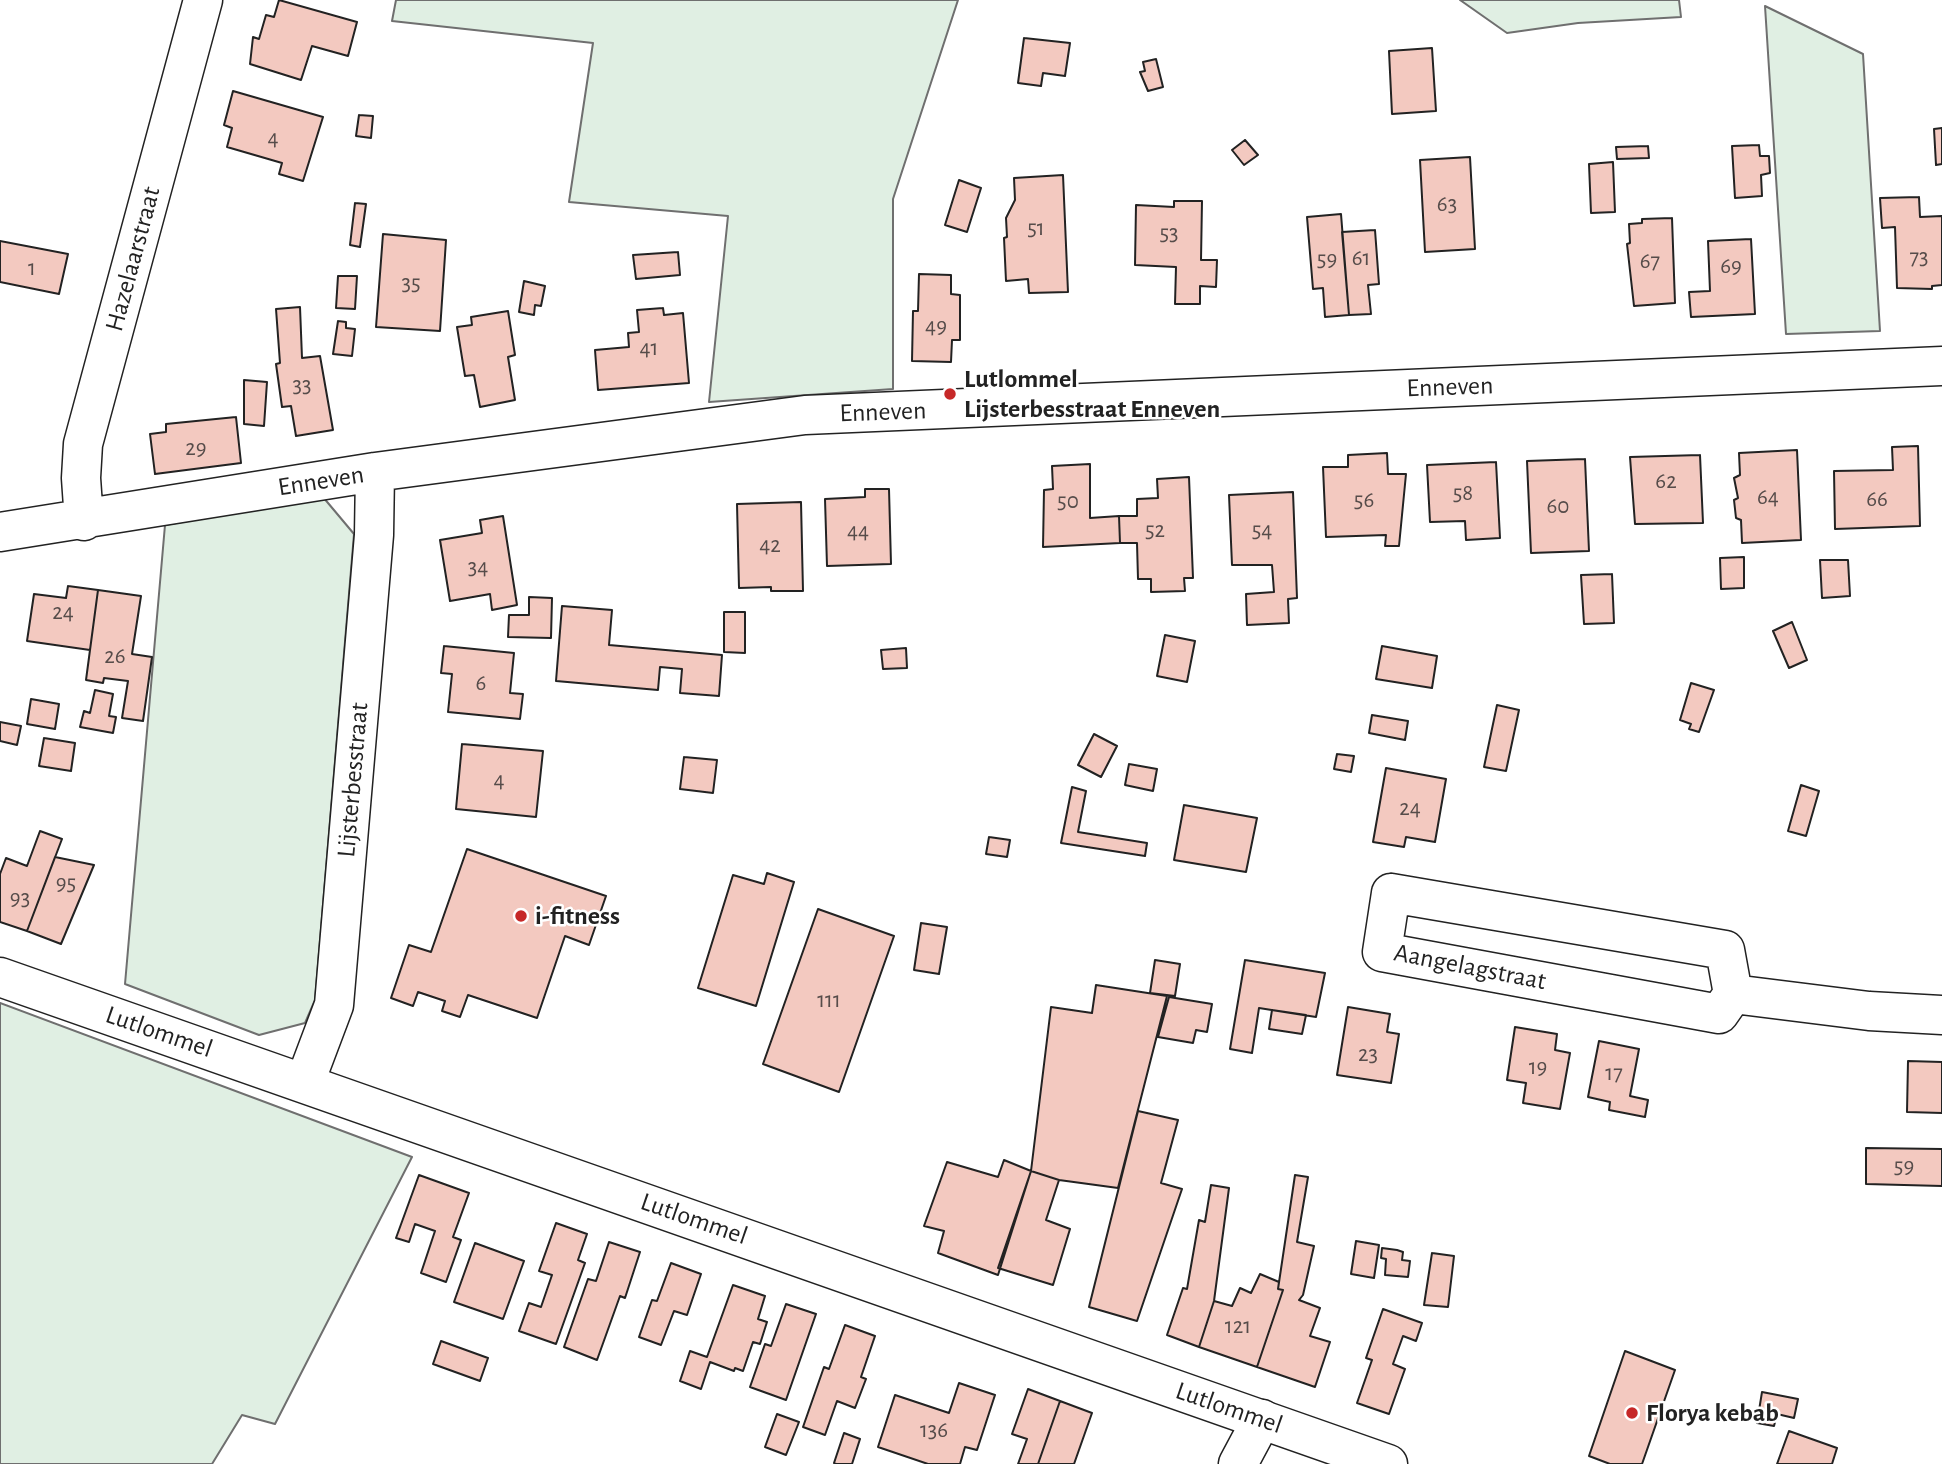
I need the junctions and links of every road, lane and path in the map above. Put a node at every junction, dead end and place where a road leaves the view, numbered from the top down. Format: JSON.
{"nodes":[{"id":1,"x":202,"y":0,"type":"edge"},
{"id":2,"x":1942,"y":366,"type":"edge"},
{"id":3,"x":375,"y":472,"type":"junction"},
{"id":4,"x":84,"y":521,"type":"junction"},
{"id":5,"x":0,"y":532,"type":"edge"},
{"id":6,"x":0,"y":976,"type":"edge"},
{"id":7,"x":1733,"y":994,"type":"junction"},
{"id":8,"x":1942,"y":1015,"type":"edge"},
{"id":9,"x":305,"y":1082,"type":"junction"},
{"id":10,"x":1262,"y":1419,"type":"junction"},
{"id":11,"x":1238,"y":1464,"type":"edge"},
{"id":12,"x":1388,"y":1464,"type":"edge"}],
"edges":[{"from":1,"to":4,"type":"street","name":"Hazelaarstraat"},
{"from":2,"to":3,"type":"street","name":"Enneven"},
{"from":3,"to":4,"type":"street","name":"Enneven"},
{"from":3,"to":9,"type":"street","name":"Lijsterbesstraat"},
{"from":4,"to":5,"type":"street","name":"Enneven"},
{"from":6,"to":9,"type":"street","name":"Lutlommel"},
{"from":7,"to":7,"type":"street","name":"Aangelagstraat"},
{"from":7,"to":8,"type":"street"},
{"from":9,"to":10,"type":"street","name":"Lutlommel"},
{"from":10,"to":11,"type":"street"},
{"from":10,"to":12,"type":"street","name":"Lutlommel"}]}
